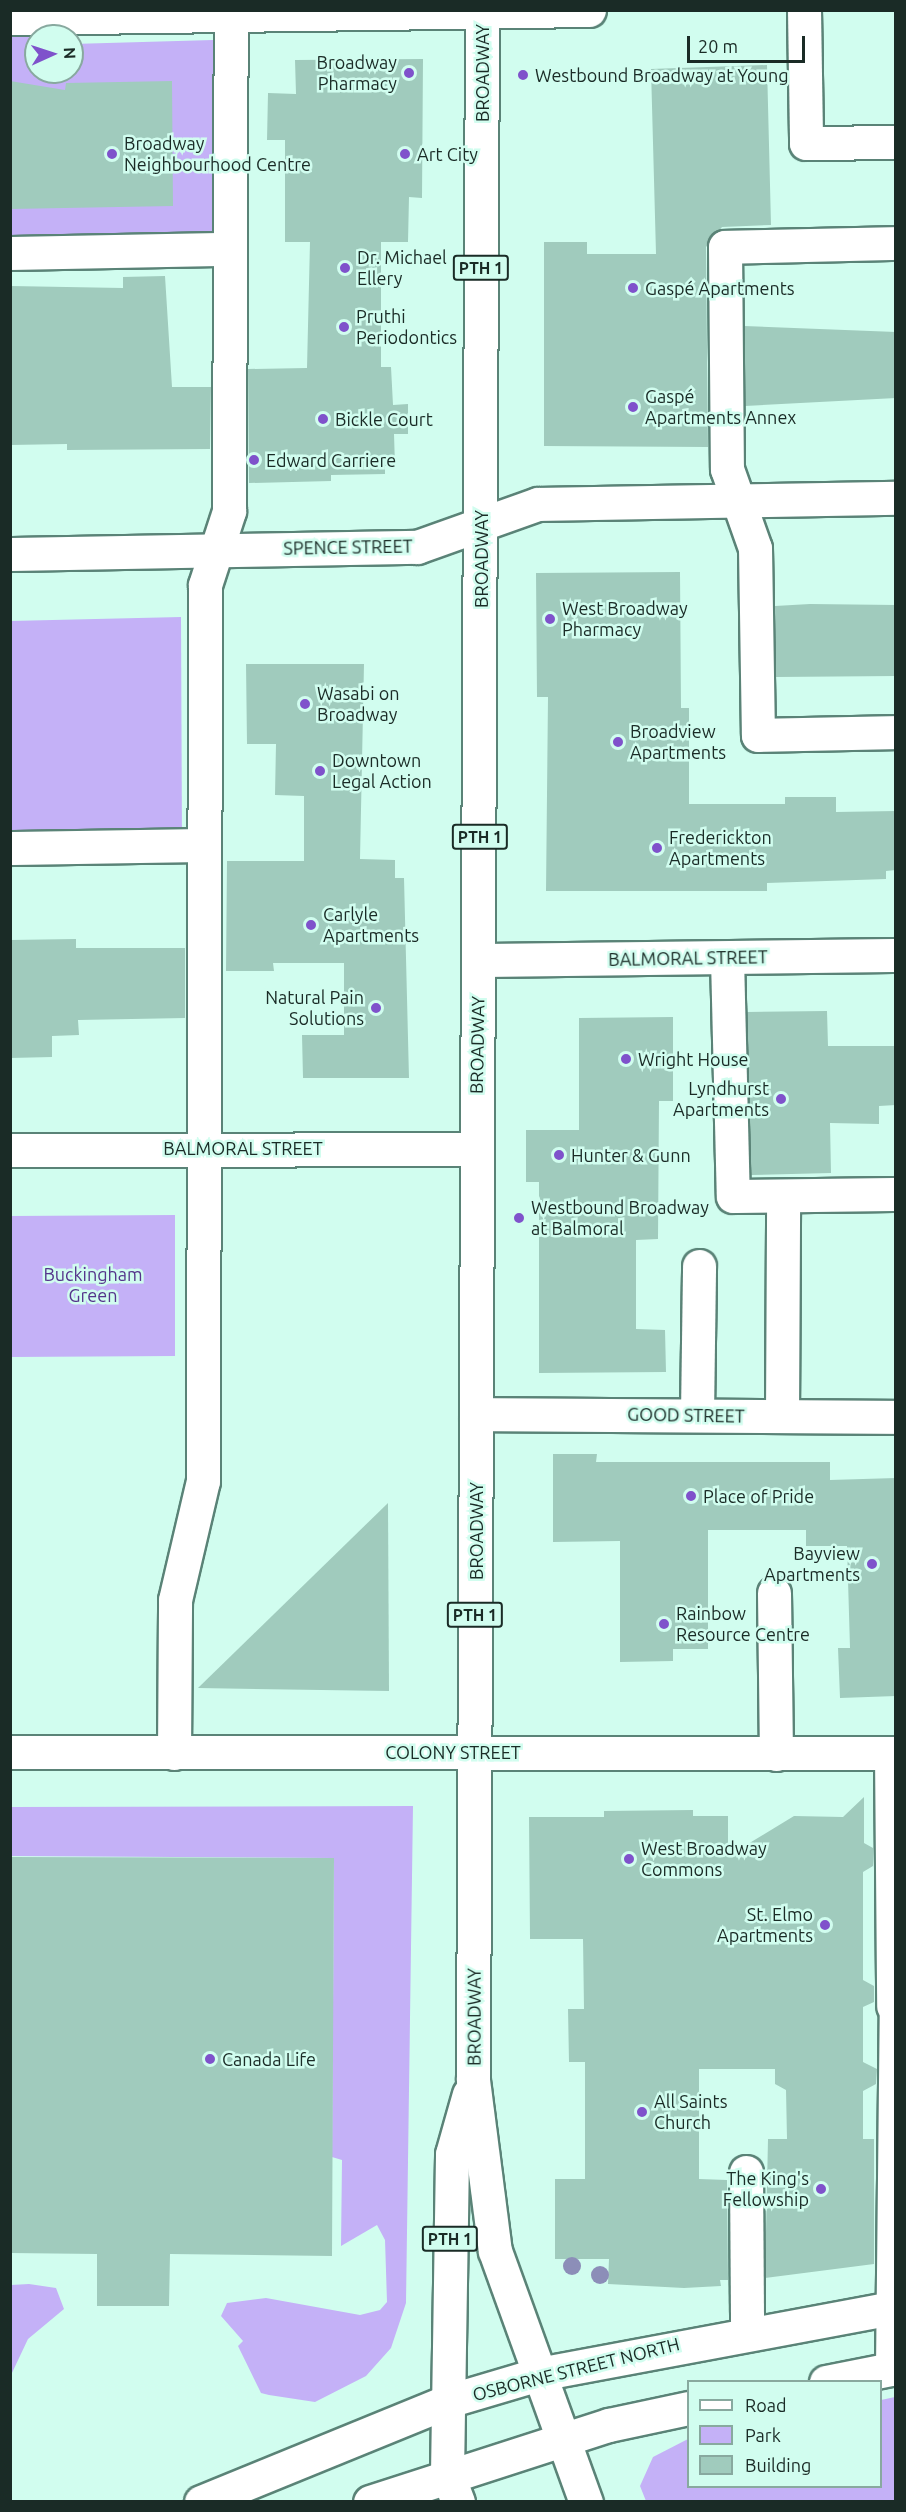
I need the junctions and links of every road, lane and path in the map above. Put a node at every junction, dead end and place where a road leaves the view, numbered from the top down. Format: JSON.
{"nodes":[{"id":1,"x":589,"y":10,"type":"edge"},
{"id":2,"x":804,"y":10,"type":"edge"},
{"id":3,"x":482,"y":12,"type":"edge"},
{"id":4,"x":167,"y":13,"type":"edge"},
{"id":5,"x":231,"y":15,"type":"junction"},
{"id":6,"x":10,"y":18,"type":"edge"},
{"id":7,"x":896,"y":142,"type":"edge"},
{"id":8,"x":896,"y":243,"type":"edge"},
{"id":9,"x":228,"y":249,"type":"junction"},
{"id":10,"x":10,"y":254,"type":"edge"},
{"id":11,"x":896,"y":498,"type":"edge"},
{"id":12,"x":740,"y":500,"type":"junction"},
{"id":13,"x":481,"y":524,"type":"junction"},
{"id":14,"x":217,"y":549,"type":"junction"},
{"id":15,"x":10,"y":554,"type":"edge"},
{"id":16,"x":896,"y":732,"type":"edge"},
{"id":17,"x":202,"y":845,"type":"junction"},
{"id":18,"x":10,"y":848,"type":"edge"},
{"id":19,"x":896,"y":955,"type":"edge"},
{"id":20,"x":727,"y":958,"type":"junction"},
{"id":21,"x":480,"y":960,"type":"junction"},
{"id":22,"x":202,"y":1148,"type":"junction"},
{"id":23,"x":476,"y":1149,"type":"junction"},
{"id":24,"x":10,"y":1150,"type":"edge"},
{"id":25,"x":896,"y":1194,"type":"edge"},
{"id":26,"x":783,"y":1196,"type":"junction"},
{"id":27,"x":699,"y":1266,"type":"dead end"},
{"id":28,"x":476,"y":1414,"type":"junction"},
{"id":29,"x":697,"y":1414,"type":"junction"},
{"id":30,"x":782,"y":1416,"type":"junction"},
{"id":31,"x":896,"y":1417,"type":"edge"},
{"id":32,"x":774,"y":1593,"type":"dead end"},
{"id":33,"x":475,"y":1751,"type":"junction"},
{"id":34,"x":10,"y":1752,"type":"edge"},
{"id":35,"x":174,"y":1753,"type":"junction"},
{"id":36,"x":893,"y":1753,"type":"edge"},
{"id":37,"x":776,"y":1754,"type":"junction"},
{"id":38,"x":894,"y":2006,"type":"edge"},
{"id":39,"x":473,"y":2080,"type":"junction"},
{"id":40,"x":746,"y":2172,"type":"dead end"},
{"id":41,"x":893,"y":2307,"type":"edge"},
{"id":42,"x":747,"y":2332,"type":"junction"},
{"id":43,"x":894,"y":2368,"type":"edge"},
{"id":44,"x":538,"y":2374,"type":"junction"},
{"id":45,"x":836,"y":2380,"type":"edge"},
{"id":46,"x":447,"y":2401,"type":"junction"},
{"id":47,"x":687,"y":2408,"type":"edge"},
{"id":48,"x":562,"y":2438,"type":"junction"},
{"id":49,"x":452,"y":2488,"type":"edge"},
{"id":50,"x":201,"y":2502,"type":"edge"},
{"id":51,"x":369,"y":2502,"type":"edge"},
{"id":52,"x":586,"y":2502,"type":"edge"}],
"edges":[{"from":1,"to":3,"type":"main road"},
{"from":2,"to":7,"type":"main road"},
{"from":3,"to":5,"type":"main road"},
{"from":3,"to":13,"type":"main road","name":"BROADWAY","number":"PTH 1"},
{"from":4,"to":5,"type":"main road"},
{"from":4,"to":6,"type":"main road"},
{"from":5,"to":9,"type":"main road"},
{"from":8,"to":12,"type":"main road"},
{"from":9,"to":10,"type":"main road"},
{"from":9,"to":14,"type":"main road"},
{"from":11,"to":12,"type":"main road","name":"SPENCE STREET"},
{"from":12,"to":13,"type":"main road","name":"SPENCE STREET"},
{"from":12,"to":16,"type":"main road"},
{"from":13,"to":14,"type":"main road","name":"SPENCE STREET"},
{"from":13,"to":21,"type":"main road","name":"BROADWAY","number":"PTH 1"},
{"from":14,"to":15,"type":"main road","name":"SPENCE STREET"},
{"from":14,"to":17,"type":"main road"},
{"from":17,"to":18,"type":"main road"},
{"from":17,"to":22,"type":"main road"},
{"from":19,"to":20,"type":"main road","name":"BALMORAL STREET"},
{"from":20,"to":21,"type":"main road","name":"BALMORAL STREET"},
{"from":20,"to":26,"type":"main road"},
{"from":21,"to":23,"type":"main road","name":"BROADWAY","number":"PTH 1"},
{"from":22,"to":23,"type":"main road","name":"BALMORAL STREET"},
{"from":22,"to":24,"type":"main road","name":"BALMORAL STREET"},
{"from":22,"to":35,"type":"main road"},
{"from":23,"to":28,"type":"main road","name":"BROADWAY","number":"PTH 1"},
{"from":25,"to":26,"type":"main road"},
{"from":26,"to":30,"type":"main road"},
{"from":27,"to":29,"type":"main road"},
{"from":28,"to":29,"type":"main road","name":"GOOD STREET"},
{"from":28,"to":33,"type":"main road","name":"BROADWAY","number":"PTH 1"},
{"from":29,"to":30,"type":"main road","name":"GOOD STREET"},
{"from":30,"to":31,"type":"main road","name":"GOOD STREET"},
{"from":32,"to":37,"type":"main road"},
{"from":33,"to":35,"type":"main road","name":"COLONY STREET"},
{"from":33,"to":37,"type":"main road","name":"COLONY STREET"},
{"from":33,"to":39,"type":"main road","name":"BROADWAY","number":"PTH 1"},
{"from":34,"to":35,"type":"main road","name":"COLONY STREET"},
{"from":36,"to":37,"type":"main road","name":"COLONY STREET"},
{"from":36,"to":38,"type":"main road"},
{"from":38,"to":41,"type":"main road"},
{"from":39,"to":44,"type":"main road","name":"BROADWAY","number":"PTH 1"},
{"from":39,"to":46,"type":"main road","name":"BROADWAY","number":"PTH 1"},
{"from":40,"to":42,"type":"main road"},
{"from":41,"to":42,"type":"main road","name":"OSBORNE STREET NORTH"},
{"from":41,"to":43,"type":"main road"},
{"from":42,"to":44,"type":"main road","name":"OSBORNE STREET NORTH"},
{"from":43,"to":45,"type":"main road"},
{"from":44,"to":46,"type":"main road","name":"OSBORNE STREET NORTH"},
{"from":44,"to":48,"type":"main road","name":"BROADWAY","number":"PTH 1"},
{"from":46,"to":49,"type":"main road","name":"BROADWAY","number":"PTH 1"},
{"from":46,"to":50,"type":"main road","name":"OSBORNE STREET NORTH"},
{"from":47,"to":48,"type":"main road"},
{"from":48,"to":49,"type":"main road"},
{"from":48,"to":52,"type":"main road","name":"BROADWAY","number":"PTH 1"},
{"from":49,"to":51,"type":"main road"}]}
